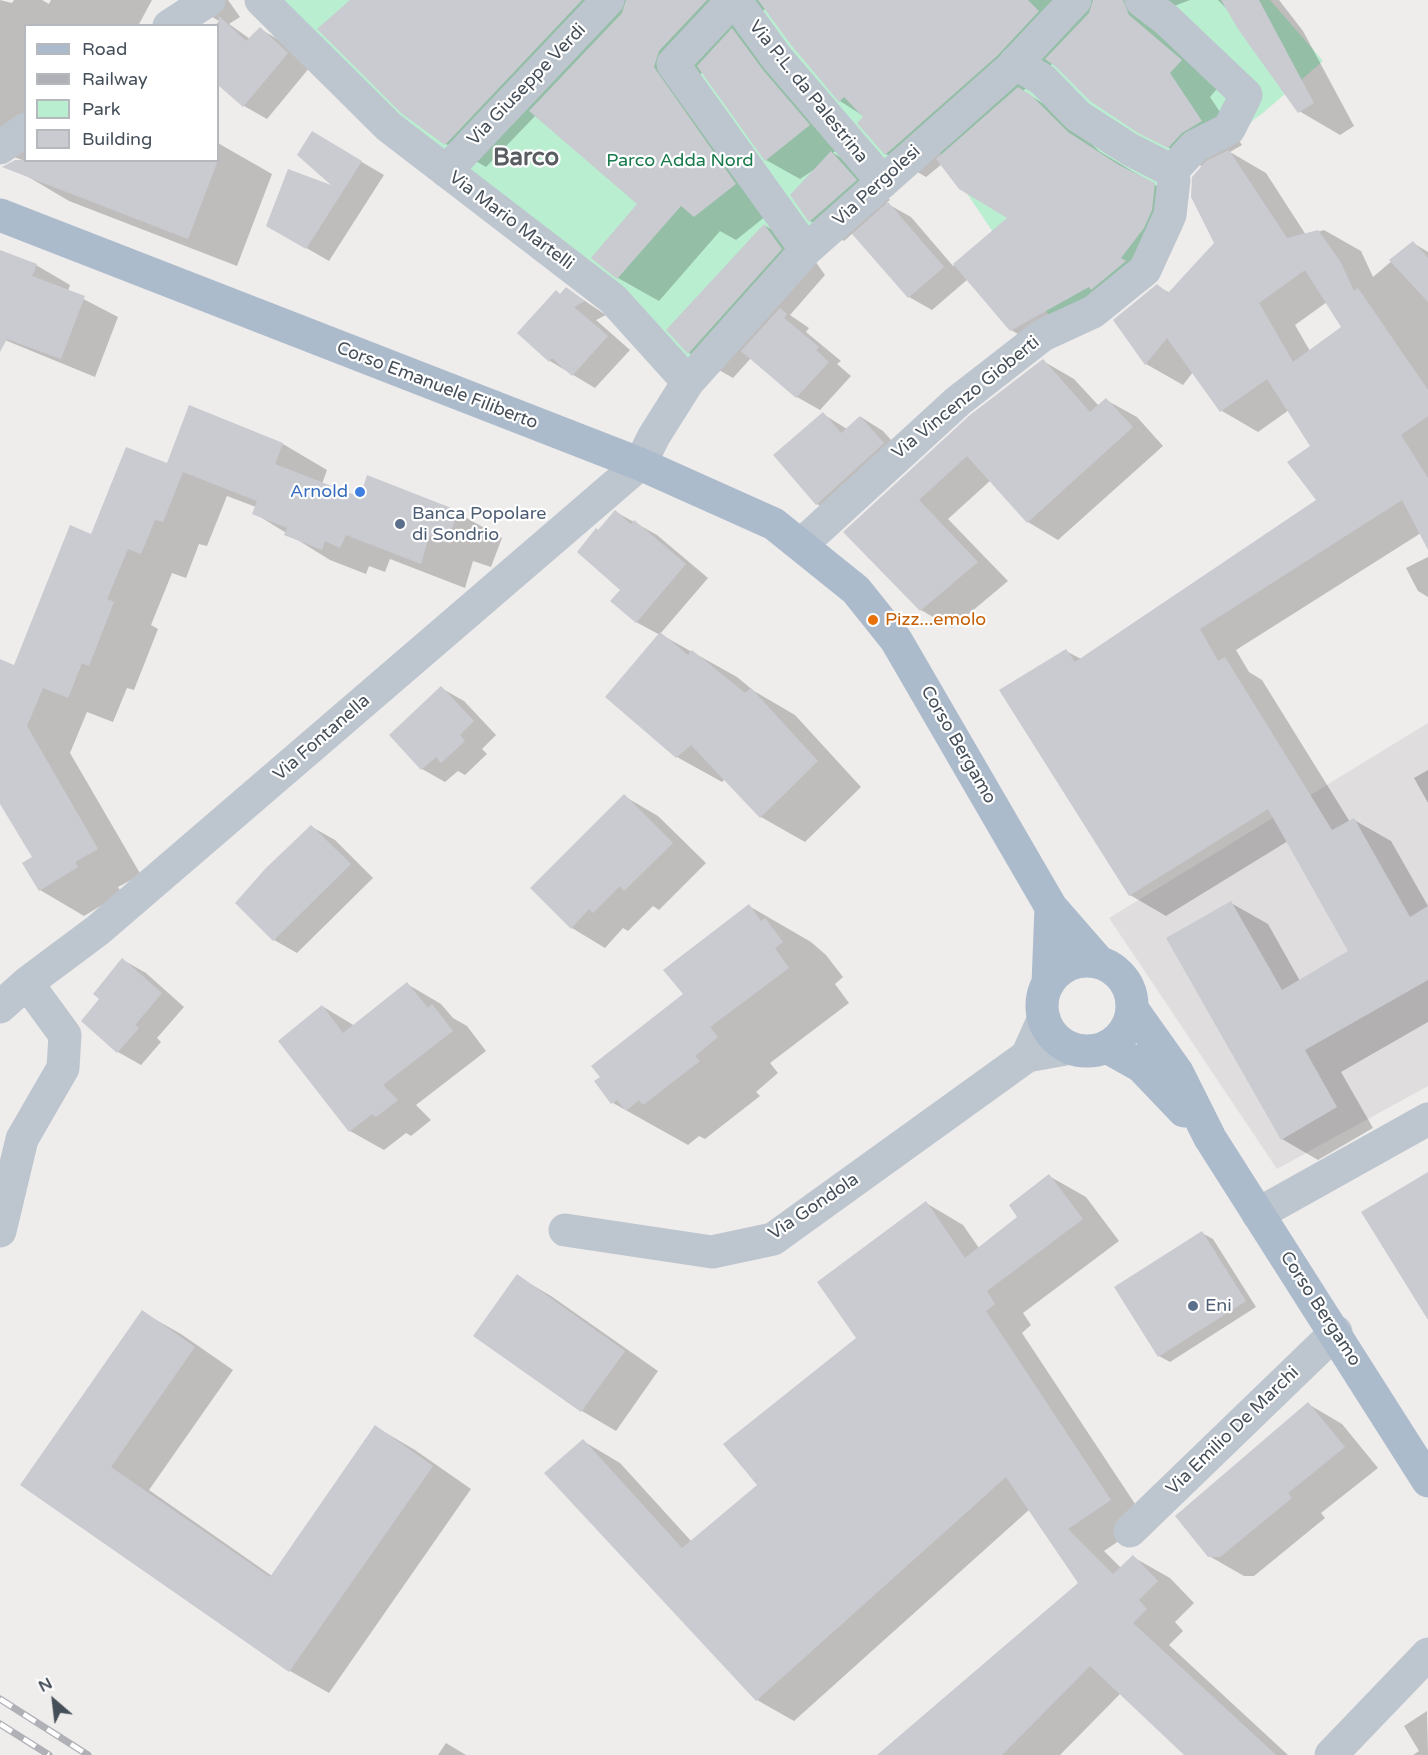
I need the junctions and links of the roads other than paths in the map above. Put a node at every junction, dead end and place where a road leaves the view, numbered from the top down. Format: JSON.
{"nodes":[{"id":1,"x":209,"y":0,"type":"edge"},
{"id":2,"x":261,"y":0,"type":"edge"},
{"id":3,"x":608,"y":0,"type":"edge"},
{"id":4,"x":734,"y":0,"type":"edge"},
{"id":5,"x":1075,"y":0,"type":"edge"},
{"id":6,"x":1141,"y":0,"type":"edge"},
{"id":7,"x":172,"y":24,"type":"edge"},
{"id":8,"x":1015,"y":63,"type":"junction"},
{"id":9,"x":24,"y":130,"type":"edge"},
{"id":10,"x":0,"y":148,"type":"edge"},
{"id":11,"x":446,"y":171,"type":"junction"},
{"id":12,"x":1172,"y":171,"type":"junction"},
{"id":13,"x":883,"y":182,"type":"junction"},
{"id":14,"x":0,"y":215,"type":"edge"},
{"id":15,"x":806,"y":250,"type":"junction"},
{"id":16,"x":688,"y":382,"type":"junction"},
{"id":17,"x":640,"y":464,"type":"junction"},
{"id":18,"x":801,"y":545,"type":"junction"},
{"id":19,"x":856,"y":590,"type":"joint"},
{"id":20,"x":1051,"y":907,"type":"junction"},
{"id":21,"x":1100,"y":962,"type":"junction"},
{"id":22,"x":27,"y":983,"type":"junction"},
{"id":23,"x":1048,"y":984,"type":"junction"},
{"id":24,"x":0,"y":1007,"type":"edge"},
{"id":25,"x":1133,"y":1010,"type":"junction"},
{"id":26,"x":1044,"y":1018,"type":"junction"},
{"id":27,"x":1107,"y":1047,"type":"junction"},
{"id":28,"x":1071,"y":1048,"type":"junction"},
{"id":29,"x":1027,"y":1056,"type":"junction"},
{"id":30,"x":1428,"y":1119,"type":"edge"},
{"id":31,"x":1210,"y":1138,"type":"junction"},
{"id":32,"x":1257,"y":1214,"type":"junction"},
{"id":33,"x":565,"y":1230,"type":"dead end"},
{"id":34,"x":0,"y":1231,"type":"edge"},
{"id":35,"x":1336,"y":1332,"type":"junction"},
{"id":36,"x":1428,"y":1480,"type":"edge"},
{"id":37,"x":1130,"y":1531,"type":"dead end"},
{"id":38,"x":1428,"y":1654,"type":"edge"},
{"id":39,"x":1331,"y":1755,"type":"edge"}],
"edges":[{"from":1,"to":7,"type":"street"},
{"from":2,"to":11,"type":"street","name":"Via Mario Martelli"},
{"from":3,"to":11,"type":"street","name":"Via Giuseppe Verdi"},
{"from":4,"to":13,"type":"street","name":"Via P.L. da Palestrina"},
{"from":4,"to":15,"type":"street"},
{"from":5,"to":8,"type":"street","name":"Via Pergolesi"},
{"from":6,"to":12,"type":"street"},
{"from":8,"to":12,"type":"street"},
{"from":8,"to":13,"type":"street","name":"Via Pergolesi"},
{"from":9,"to":10,"type":"street"},
{"from":11,"to":16,"type":"street","name":"Via Mario Martelli"},
{"from":12,"to":18,"type":"street","name":"Via Vincenzo Gioberti"},
{"from":13,"to":15,"type":"street","name":"Via Pergolesi"},
{"from":14,"to":17,"type":"main road","name":"Corso Emanuele Filiberto"},
{"from":15,"to":16,"type":"street","name":"Via Pergolesi"},
{"from":16,"to":17,"type":"street"},
{"from":17,"to":18,"type":"main road","name":"Corso Emanuele Filiberto"},
{"from":17,"to":22,"type":"street","name":"Via Fontanella"},
{"from":18,"to":19,"type":"main road","name":"Corso Emanuele Filiberto"},
{"from":19,"to":20,"type":"main road","name":"Corso Bergamo"},
{"from":20,"to":21,"type":"main road","name":"Corso Bergamo"},
{"from":20,"to":23,"type":"main road"},
{"from":21,"to":23,"type":"main road"},
{"from":21,"to":25,"type":"main road"},
{"from":22,"to":24,"type":"street","name":"Via Fontanella"},
{"from":22,"to":34,"type":"street"},
{"from":23,"to":26,"type":"main road"},
{"from":25,"to":27,"type":"main road"},
{"from":25,"to":31,"type":"main road","name":"Corso Bergamo"},
{"from":26,"to":28,"type":"main road"},
{"from":26,"to":29,"type":"street"},
{"from":27,"to":28,"type":"main road"},
{"from":27,"to":31,"type":"main road","name":"Corso Bergamo"},
{"from":28,"to":29,"type":"street","name":"Via Gondola"},
{"from":29,"to":33,"type":"street","name":"Via Gondola"},
{"from":30,"to":32,"type":"street"},
{"from":31,"to":32,"type":"main road","name":"Corso Bergamo"},
{"from":32,"to":35,"type":"main road","name":"Corso Bergamo"},
{"from":35,"to":36,"type":"main road","name":"Corso Bergamo"},
{"from":35,"to":37,"type":"street","name":"Via Emilio De Marchi"},
{"from":38,"to":39,"type":"street"}]}
